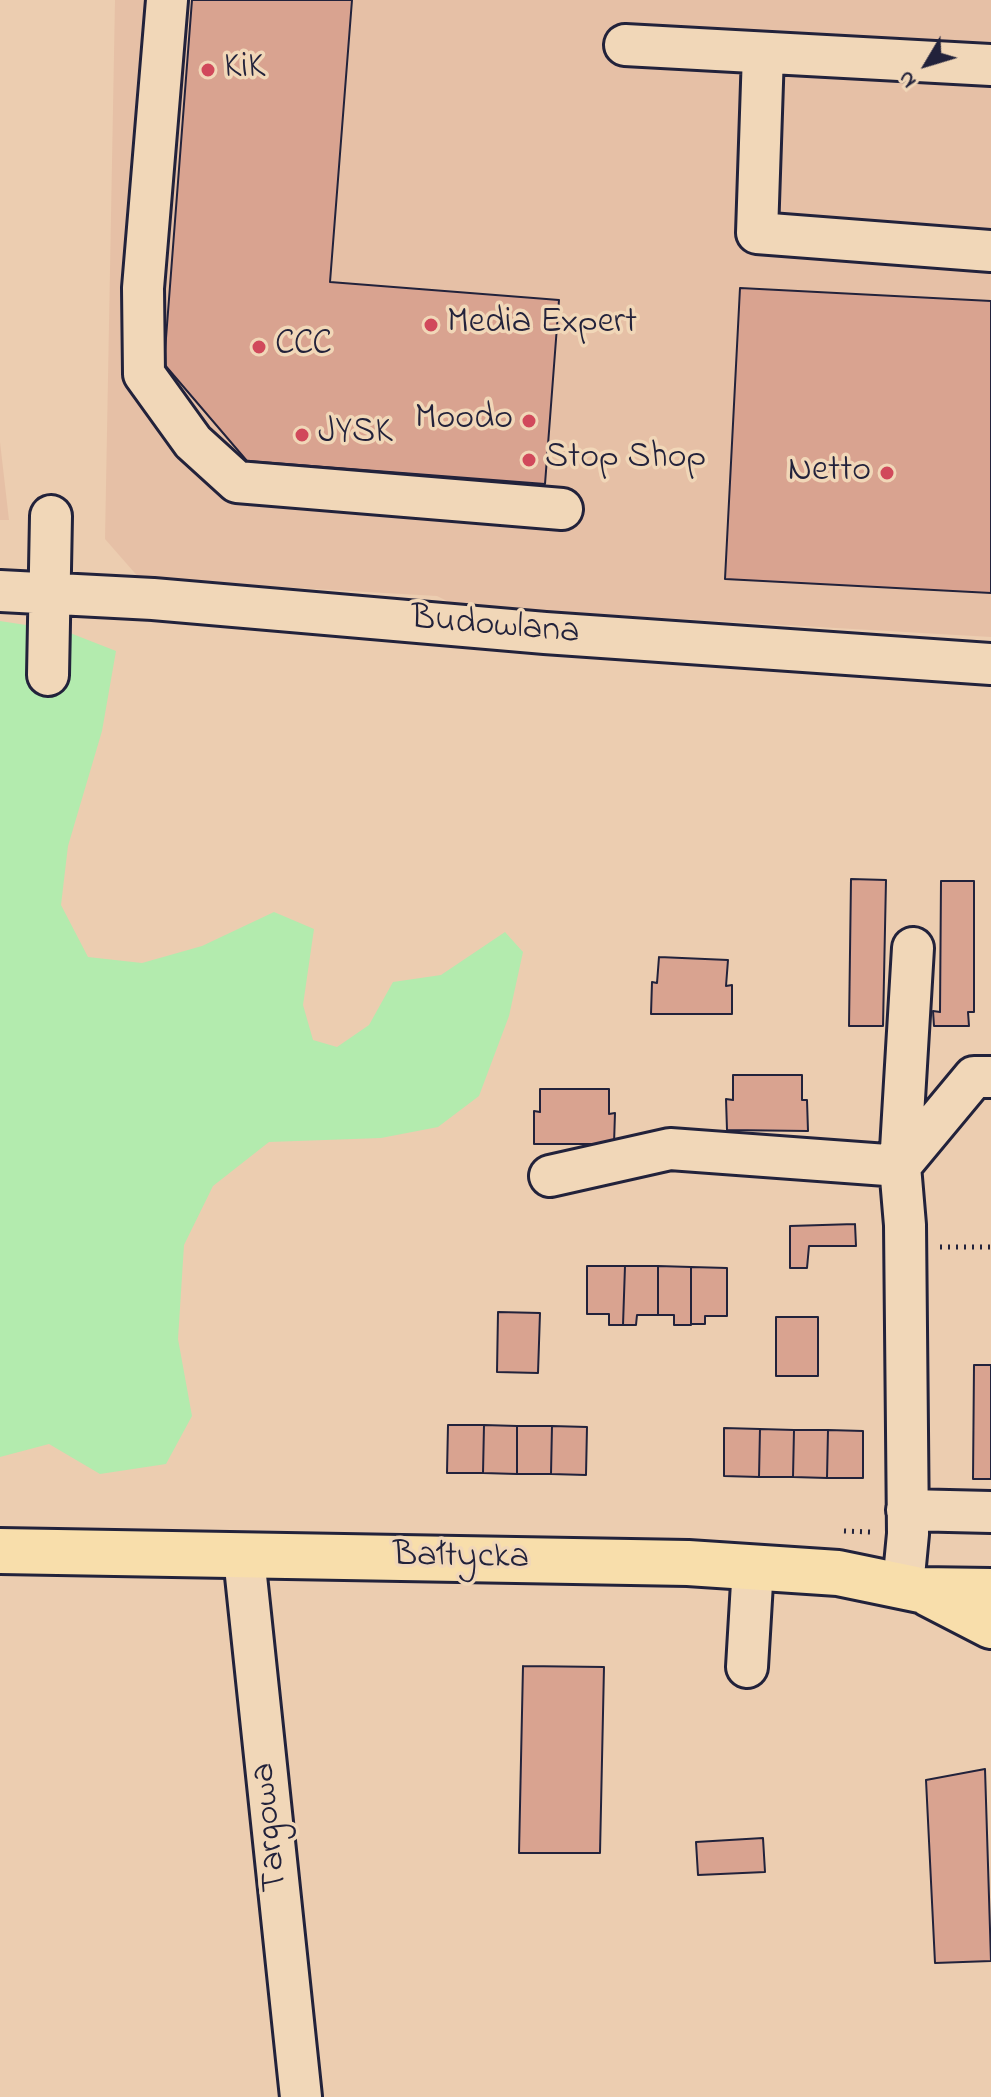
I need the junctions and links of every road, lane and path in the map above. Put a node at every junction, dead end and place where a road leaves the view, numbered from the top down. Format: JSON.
{"nodes":[{"id":1,"x":167,"y":0,"type":"edge"},
{"id":2,"x":625,"y":45,"type":"dead end"},
{"id":3,"x":763,"y":53,"type":"junction"},
{"id":4,"x":991,"y":65,"type":"edge"},
{"id":5,"x":991,"y":251,"type":"edge"},
{"id":6,"x":562,"y":509,"type":"dead end"},
{"id":7,"x":51,"y":516,"type":"dead end"},
{"id":8,"x":0,"y":591,"type":"edge"},
{"id":9,"x":47,"y":594,"type":"junction"},
{"id":10,"x":991,"y":664,"type":"edge"},
{"id":11,"x":48,"y":675,"type":"dead end"},
{"id":12,"x":913,"y":948,"type":"dead end"},
{"id":13,"x":991,"y":1077,"type":"edge"},
{"id":14,"x":900,"y":1166,"type":"junction"},
{"id":15,"x":550,"y":1176,"type":"dead end"},
{"id":16,"x":938,"y":1247,"type":"dead end"},
{"id":17,"x":991,"y":1247,"type":"edge"},
{"id":18,"x":907,"y":1510,"type":"junction"},
{"id":19,"x":991,"y":1512,"type":"edge"},
{"id":20,"x":0,"y":1551,"type":"edge"},
{"id":21,"x":244,"y":1557,"type":"junction"},
{"id":22,"x":753,"y":1566,"type":"junction"},
{"id":23,"x":912,"y":1588,"type":"junction"},
{"id":24,"x":991,"y":1591,"type":"edge"},
{"id":25,"x":991,"y":1626,"type":"edge"},
{"id":26,"x":747,"y":1667,"type":"dead end"},
{"id":27,"x":301,"y":2097,"type":"edge"}],
"edges":[{"from":1,"to":6,"type":"street"},
{"from":2,"to":3,"type":"street"},
{"from":3,"to":4,"type":"street"},
{"from":3,"to":5,"type":"street"},
{"from":7,"to":9,"type":"street"},
{"from":8,"to":9,"type":"street","name":"Budowlana"},
{"from":9,"to":10,"type":"street","name":"Budowlana"},
{"from":9,"to":11,"type":"street"},
{"from":12,"to":14,"type":"street"},
{"from":13,"to":14,"type":"street"},
{"from":14,"to":15,"type":"street"},
{"from":14,"to":18,"type":"street"},
{"from":16,"to":17,"type":"path"},
{"from":18,"to":19,"type":"street"},
{"from":18,"to":23,"type":"street"},
{"from":20,"to":21,"type":"main road","name":"Bałtycka"},
{"from":21,"to":22,"type":"main road","name":"Bałtycka"},
{"from":21,"to":27,"type":"street","name":"Targowa"},
{"from":22,"to":23,"type":"main road","name":"Bałtycka"},
{"from":22,"to":26,"type":"street"},
{"from":23,"to":24,"type":"main road","name":"Bałtycka"},
{"from":23,"to":25,"type":"main road","name":"Bałtycka"}]}
